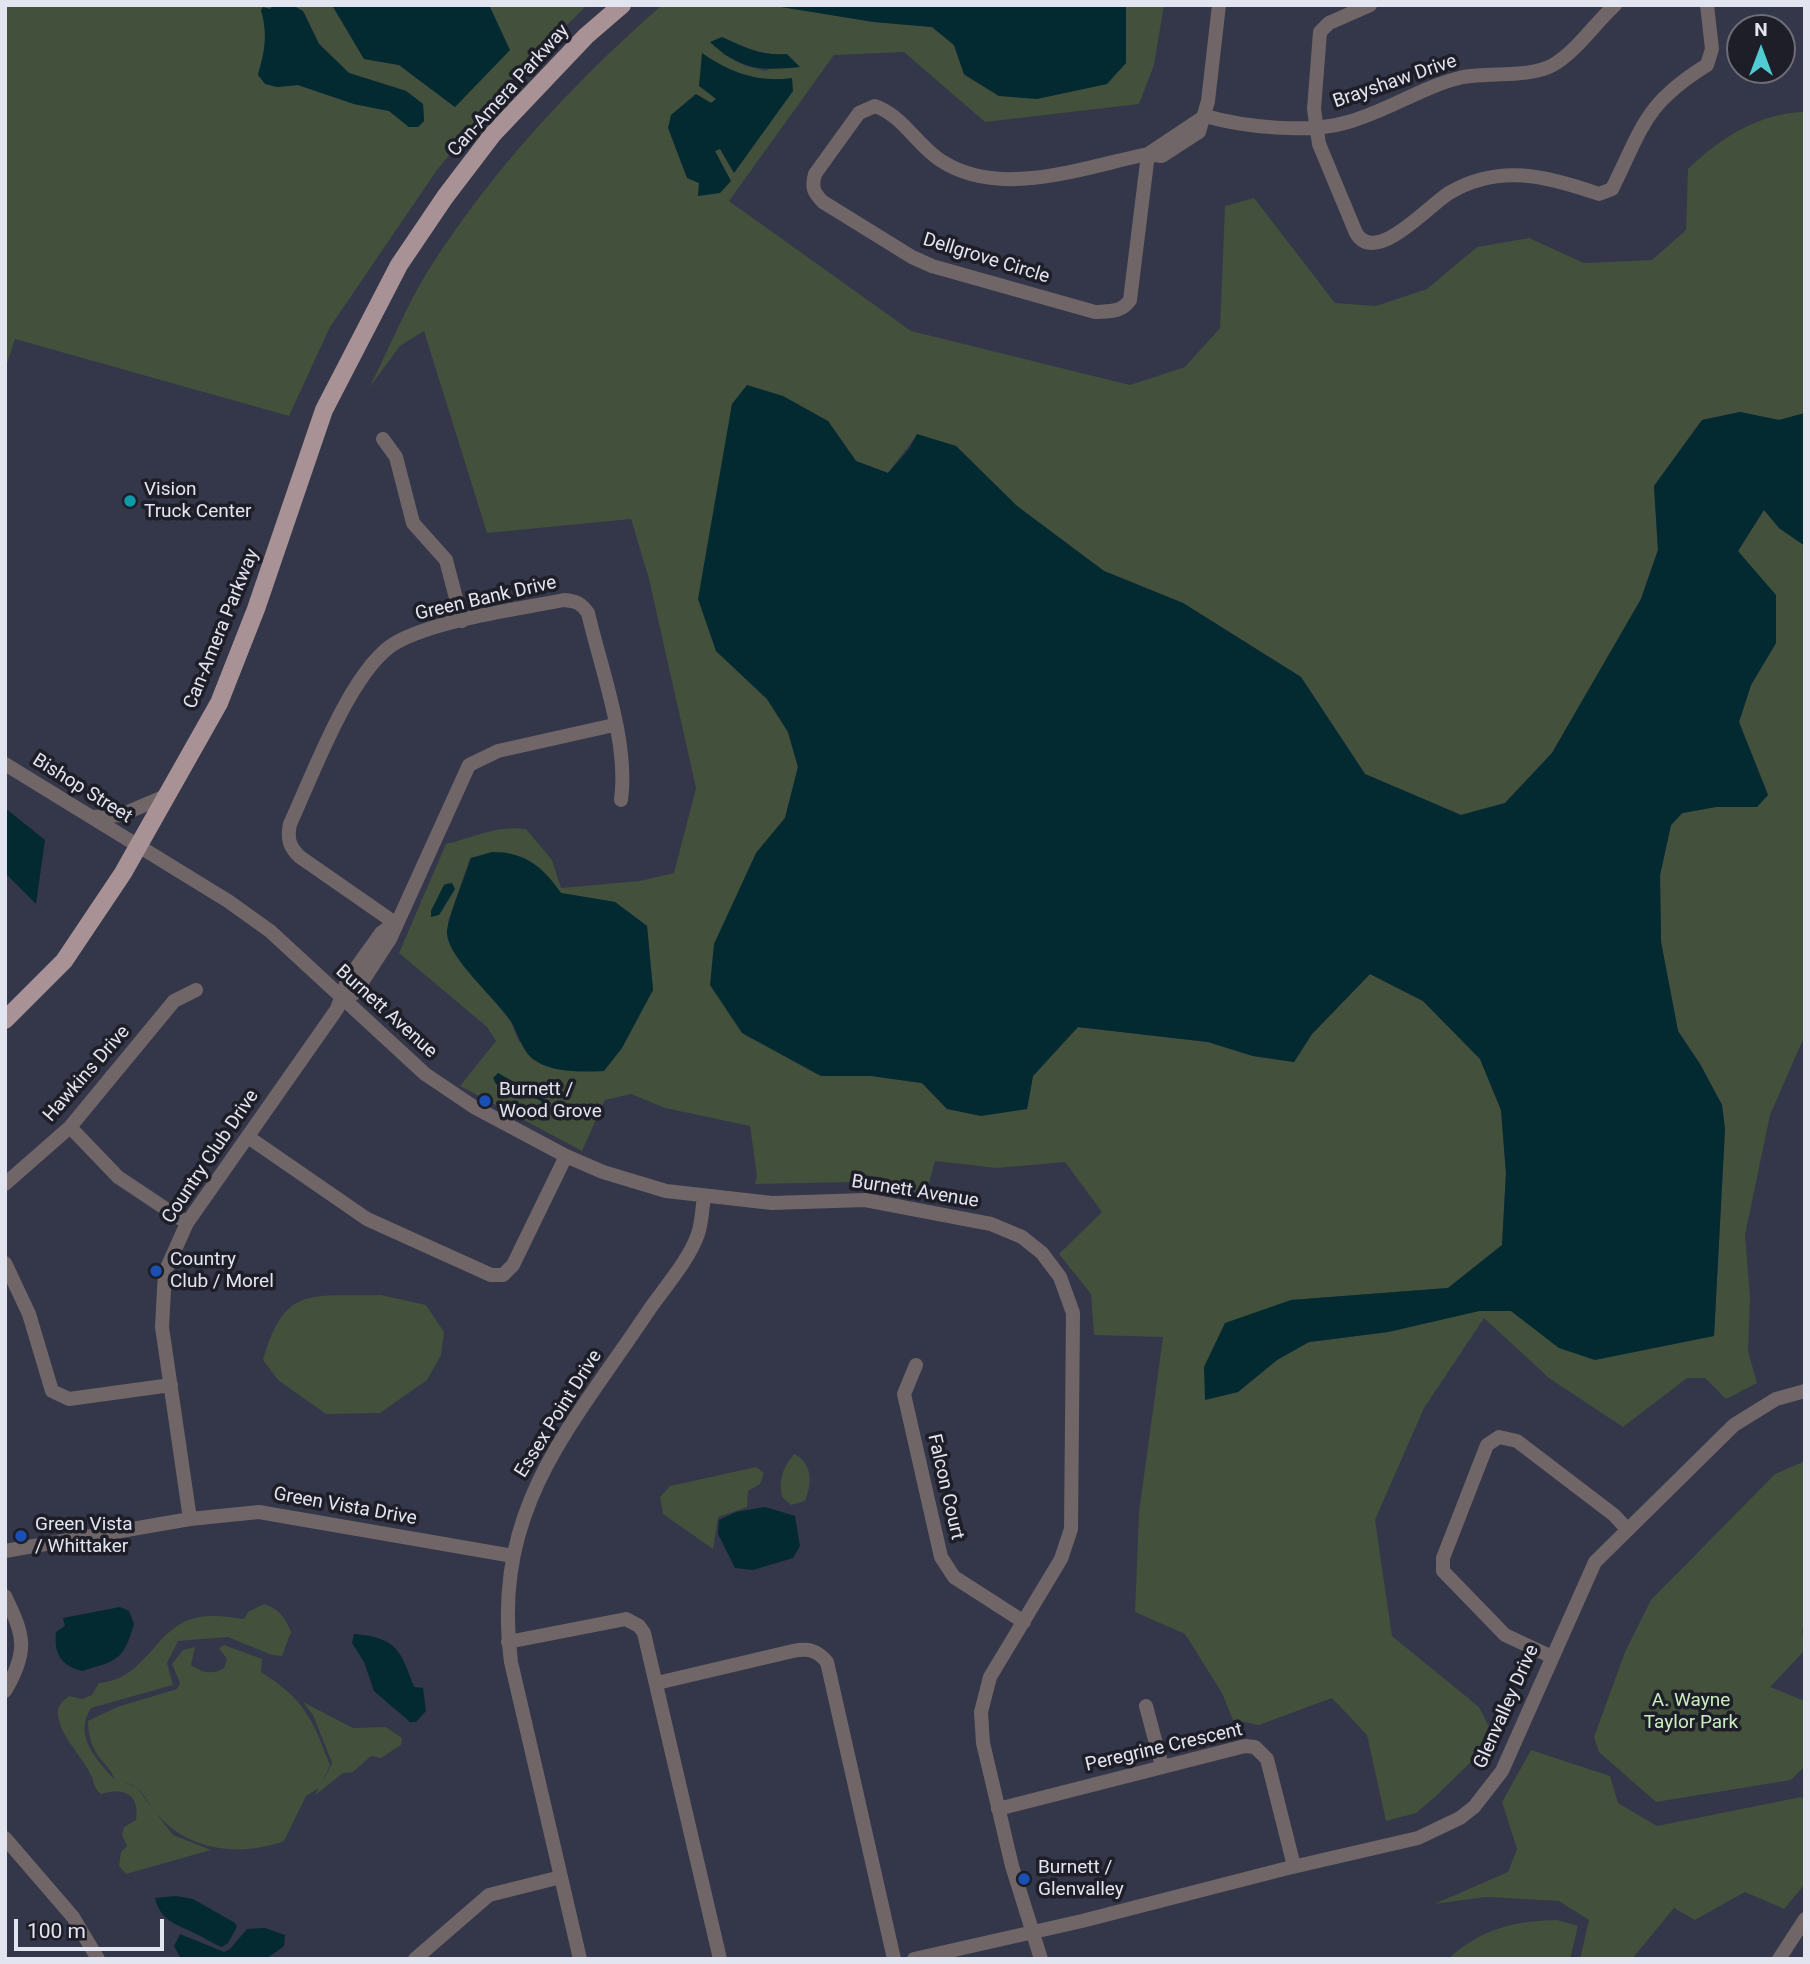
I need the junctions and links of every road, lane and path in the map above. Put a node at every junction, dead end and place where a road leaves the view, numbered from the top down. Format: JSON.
{"nodes":[{"id":1,"x":622,"y":5,"type":"edge"},
{"id":2,"x":1219,"y":5,"type":"edge"},
{"id":3,"x":1370,"y":5,"type":"edge"},
{"id":4,"x":1615,"y":5,"type":"edge"},
{"id":5,"x":1707,"y":5,"type":"edge"},
{"id":6,"x":1205,"y":116,"type":"junction"},
{"id":7,"x":1316,"y":127,"type":"junction"},
{"id":8,"x":1148,"y":153,"type":"junction"},
{"id":9,"x":383,"y":439,"type":"dead end"},
{"id":10,"x":462,"y":621,"type":"junction"},
{"id":11,"x":614,"y":725,"type":"junction"},
{"id":12,"x":5,"y":764,"type":"edge"},
{"id":13,"x":168,"y":795,"type":"junction"},
{"id":14,"x":621,"y":800,"type":"dead end"},
{"id":15,"x":93,"y":817,"type":"junction"},
{"id":16,"x":138,"y":847,"type":"junction"},
{"id":17,"x":395,"y":923,"type":"junction"},
{"id":18,"x":196,"y":990,"type":"dead end"},
{"id":19,"x":343,"y":1000,"type":"junction"},
{"id":20,"x":5,"y":1020,"type":"edge"},
{"id":21,"x":70,"y":1127,"type":"junction"},
{"id":22,"x":247,"y":1137,"type":"junction"},
{"id":23,"x":566,"y":1156,"type":"junction"},
{"id":24,"x":5,"y":1184,"type":"edge"},
{"id":25,"x":704,"y":1197,"type":"junction"},
{"id":26,"x":187,"y":1223,"type":"junction"},
{"id":27,"x":5,"y":1263,"type":"edge"},
{"id":28,"x":916,"y":1365,"type":"dead end"},
{"id":29,"x":171,"y":1385,"type":"junction"},
{"id":30,"x":1805,"y":1391,"type":"edge"},
{"id":31,"x":190,"y":1519,"type":"junction"},
{"id":32,"x":1627,"y":1529,"type":"junction"},
{"id":33,"x":5,"y":1551,"type":"edge"},
{"id":34,"x":513,"y":1556,"type":"junction"},
{"id":35,"x":5,"y":1596,"type":"edge"},
{"id":36,"x":1024,"y":1622,"type":"junction"},
{"id":37,"x":508,"y":1642,"type":"junction"},
{"id":38,"x":1550,"y":1656,"type":"junction"},
{"id":39,"x":657,"y":1683,"type":"junction"},
{"id":40,"x":5,"y":1691,"type":"edge"},
{"id":41,"x":1146,"y":1706,"type":"dead end"},
{"id":42,"x":1162,"y":1766,"type":"junction"},
{"id":43,"x":998,"y":1809,"type":"junction"},
{"id":44,"x":5,"y":1838,"type":"edge"},
{"id":45,"x":1294,"y":1866,"type":"junction"},
{"id":46,"x":561,"y":1877,"type":"junction"},
{"id":47,"x":1805,"y":1919,"type":"edge"},
{"id":48,"x":1031,"y":1932,"type":"junction"},
{"id":49,"x":97,"y":1959,"type":"edge"},
{"id":50,"x":415,"y":1959,"type":"edge"},
{"id":51,"x":579,"y":1959,"type":"edge"},
{"id":52,"x":720,"y":1959,"type":"edge"},
{"id":53,"x":894,"y":1959,"type":"edge"},
{"id":54,"x":914,"y":1959,"type":"edge"},
{"id":55,"x":1041,"y":1959,"type":"edge"},
{"id":56,"x":1779,"y":1959,"type":"edge"}],
"edges":[{"from":1,"to":13,"type":"main road","name":"Can-Amera Parkway"},
{"from":2,"to":6,"type":"street"},
{"from":3,"to":7,"type":"street"},
{"from":4,"to":7,"type":"street","name":"Brayshaw Drive"},
{"from":5,"to":7,"type":"street"},
{"from":6,"to":7,"type":"street","name":"Brayshaw Drive"},
{"from":6,"to":8,"type":"street","name":"Dellgrove Circle"},
{"from":8,"to":8,"type":"street","name":"Dellgrove Circle"},
{"from":9,"to":10,"type":"street"},
{"from":10,"to":11,"type":"street","name":"Green Bank Drive"},
{"from":10,"to":17,"type":"street","name":"Green Bank Drive"},
{"from":11,"to":14,"type":"street","name":"Green Bank Drive"},
{"from":11,"to":17,"type":"street","name":"Country Club Drive"},
{"from":12,"to":15,"type":"street","name":"Bishop Street"},
{"from":13,"to":15,"type":"street"},
{"from":13,"to":16,"type":"main road","name":"Can-Amera Parkway"},
{"from":15,"to":16,"type":"street","name":"Bishop Street"},
{"from":16,"to":19,"type":"street","name":"Burnett Avenue"},
{"from":16,"to":20,"type":"main road","name":"Can-Amera Parkway"},
{"from":17,"to":19,"type":"street","name":"Country Club Drive"},
{"from":18,"to":21,"type":"street","name":"Hawkins Drive"},
{"from":19,"to":22,"type":"street","name":"Country Club Drive"},
{"from":19,"to":23,"type":"street","name":"Burnett Avenue"},
{"from":21,"to":24,"type":"street","name":"Hawkins Drive"},
{"from":21,"to":26,"type":"street"},
{"from":22,"to":23,"type":"street"},
{"from":22,"to":26,"type":"street","name":"Country Club Drive"},
{"from":23,"to":25,"type":"street","name":"Burnett Avenue"},
{"from":25,"to":34,"type":"street","name":"Essex Point Drive"},
{"from":25,"to":36,"type":"street","name":"Burnett Avenue"},
{"from":26,"to":29,"type":"street","name":"Country Club Drive"},
{"from":27,"to":29,"type":"street"},
{"from":28,"to":36,"type":"street","name":"Falcon Court"},
{"from":29,"to":31,"type":"street","name":"Country Club Drive"},
{"from":30,"to":32,"type":"street","name":"Glenvalley Drive"},
{"from":31,"to":33,"type":"street","name":"Green Vista Drive"},
{"from":31,"to":34,"type":"street","name":"Green Vista Drive"},
{"from":32,"to":38,"type":"street","name":"Glenvalley Drive"},
{"from":32,"to":38,"type":"street"},
{"from":34,"to":37,"type":"street","name":"Essex Point Drive"},
{"from":35,"to":40,"type":"street"},
{"from":36,"to":43,"type":"street","name":"Burnett Avenue"},
{"from":37,"to":39,"type":"street"},
{"from":37,"to":46,"type":"street","name":"Essex Point Drive"},
{"from":38,"to":45,"type":"street","name":"Glenvalley Drive"},
{"from":39,"to":52,"type":"street"},
{"from":39,"to":53,"type":"street"},
{"from":41,"to":42,"type":"street"},
{"from":42,"to":43,"type":"street","name":"Peregrine Crescent"},
{"from":42,"to":45,"type":"street","name":"Peregrine Crescent"},
{"from":43,"to":48,"type":"street","name":"Burnett Avenue"},
{"from":44,"to":49,"type":"street"},
{"from":45,"to":48,"type":"street","name":"Glenvalley Drive"},
{"from":46,"to":50,"type":"street"},
{"from":46,"to":51,"type":"street","name":"Essex Point Drive"},
{"from":47,"to":56,"type":"street"},
{"from":48,"to":54,"type":"street","name":"Glenvalley Drive"},
{"from":48,"to":55,"type":"street","name":"Burnett Avenue"}]}
